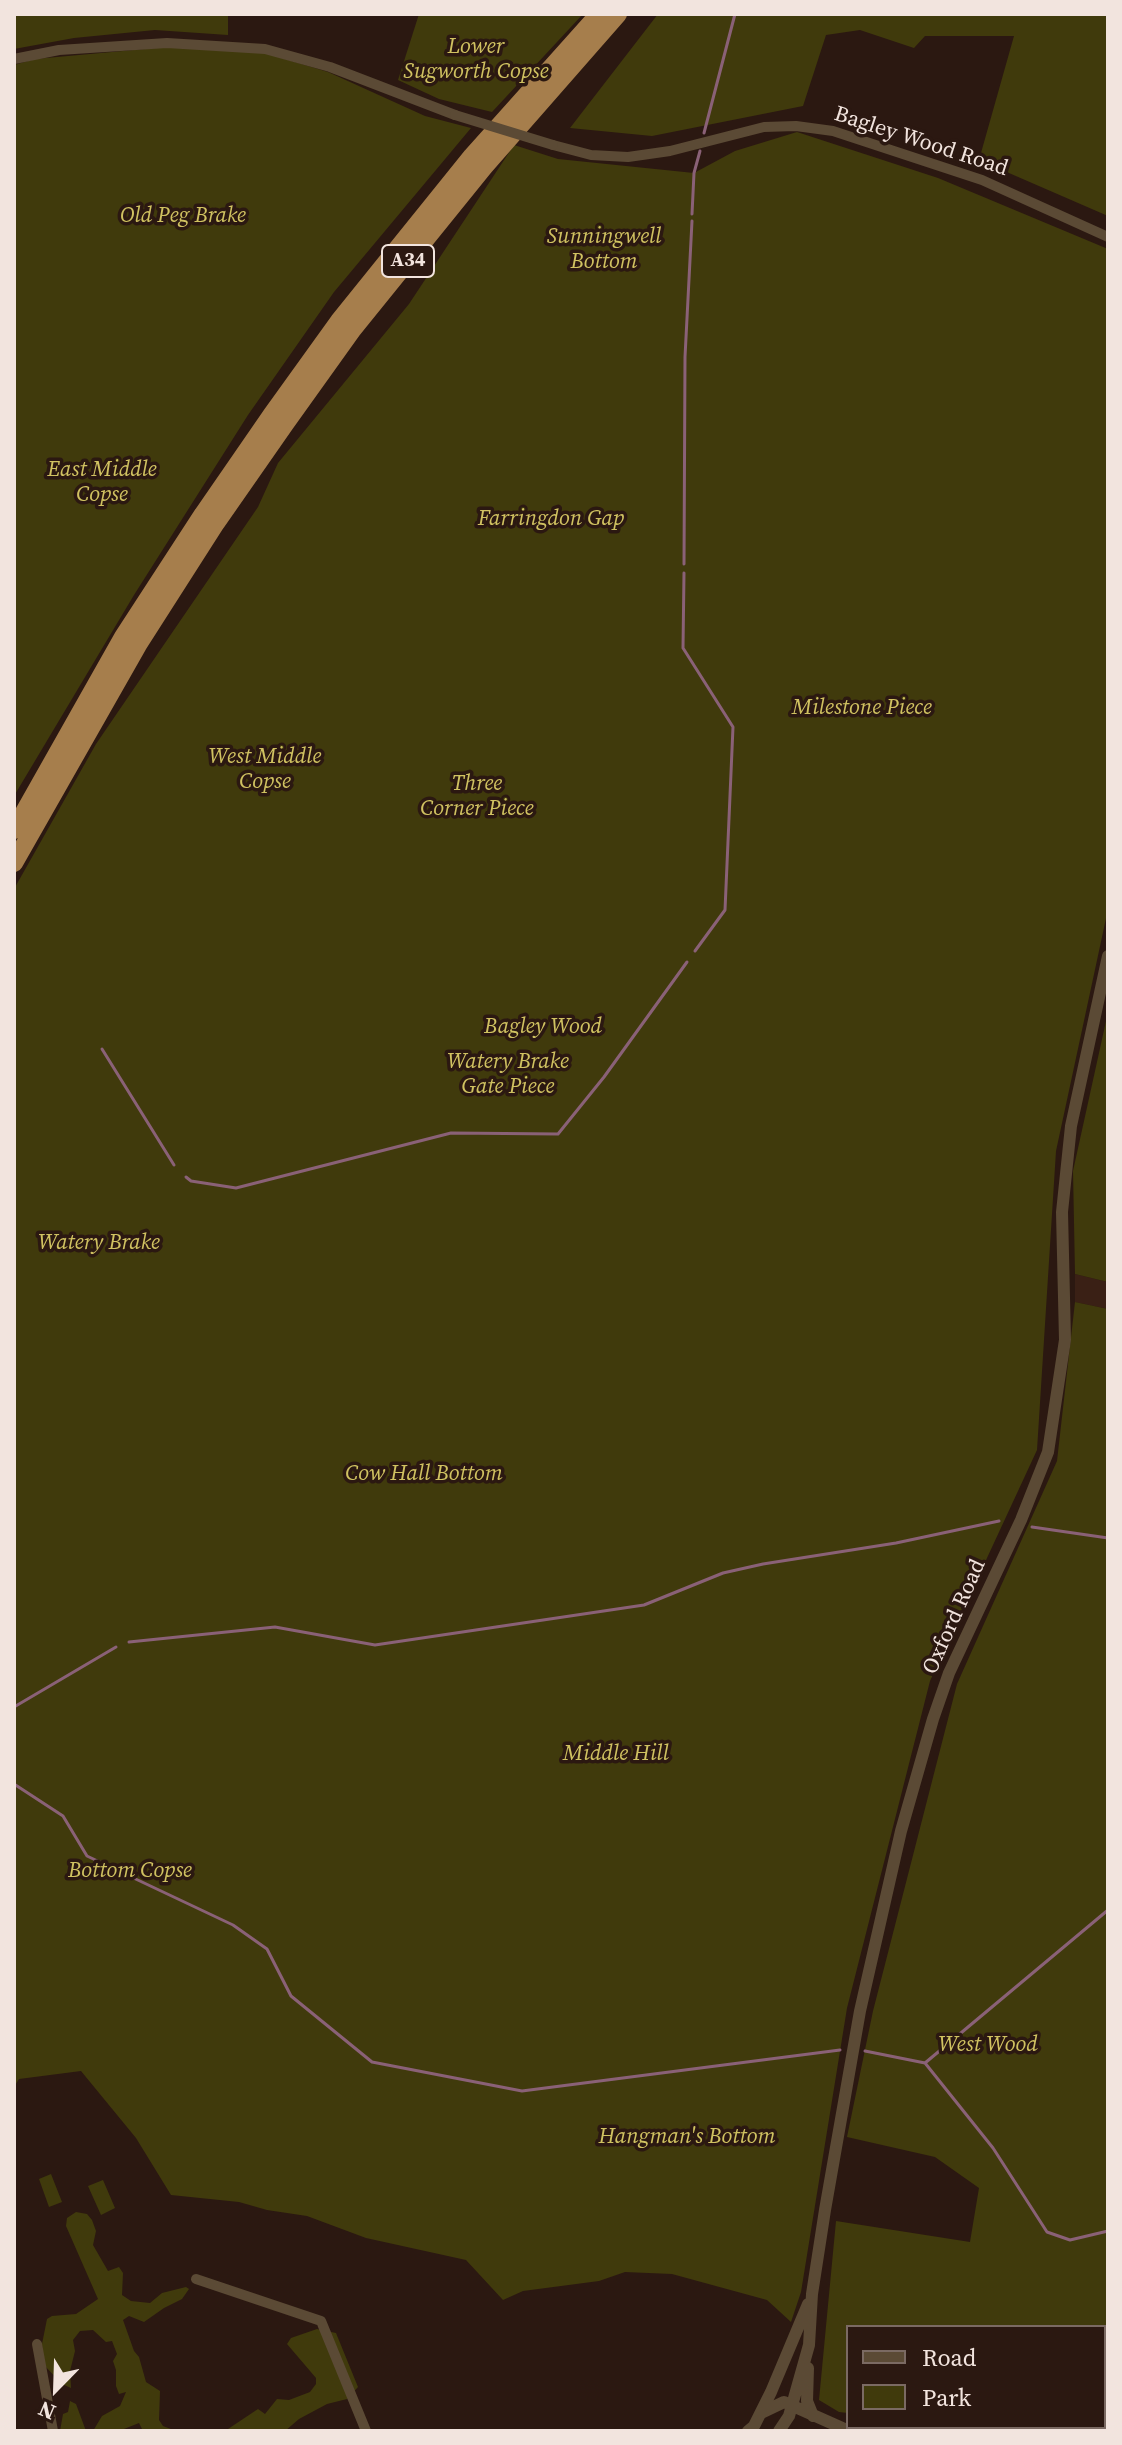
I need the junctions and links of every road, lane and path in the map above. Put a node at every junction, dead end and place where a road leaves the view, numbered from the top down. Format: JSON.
{"nodes":[{"id":1,"x":599,"y":14,"type":"edge"},
{"id":2,"x":618,"y":14,"type":"edge"},
{"id":3,"x":14,"y":59,"type":"edge"},
{"id":4,"x":1108,"y":237,"type":"edge"},
{"id":5,"x":14,"y":830,"type":"edge"},
{"id":6,"x":14,"y":863,"type":"edge"},
{"id":7,"x":1108,"y":956,"type":"edge"},
{"id":8,"x":196,"y":2279,"type":"dead end"},
{"id":9,"x":812,"y":2294,"type":"junction"},
{"id":10,"x":37,"y":2344,"type":"dead end"},
{"id":11,"x":809,"y":2345,"type":"junction"},
{"id":12,"x":792,"y":2405,"type":"junction"},
{"id":13,"x":761,"y":2413,"type":"junction"},
{"id":14,"x":813,"y":2416,"type":"junction"},
{"id":15,"x":753,"y":2429,"type":"edge"},
{"id":16,"x":53,"y":2431,"type":"edge"},
{"id":17,"x":366,"y":2431,"type":"edge"},
{"id":18,"x":779,"y":2431,"type":"edge"},
{"id":19,"x":849,"y":2431,"type":"edge"}],
"edges":[{"from":1,"to":5,"type":"highway","number":"A34"},
{"from":2,"to":6,"type":"highway","number":"A34"},
{"from":3,"to":4,"type":"street","name":"Bagley Wood Road","bridge":true},
{"from":7,"to":9,"type":"street","name":"Oxford Road"},
{"from":8,"to":17,"type":"street"},
{"from":9,"to":11,"type":"street","name":"Oxford Road"},
{"from":9,"to":13,"type":"street","name":"Oxford Road"},
{"from":10,"to":16,"type":"street"},
{"from":11,"to":12,"type":"street","name":"Oxford Road"},
{"from":11,"to":14,"type":"street","name":"Oxford Road"},
{"from":12,"to":13,"type":"street"},
{"from":12,"to":14,"type":"street"},
{"from":12,"to":18,"type":"street","name":"Oxford Road"},
{"from":13,"to":15,"type":"street","name":"Oxford Road"},
{"from":14,"to":19,"type":"street"}]}
